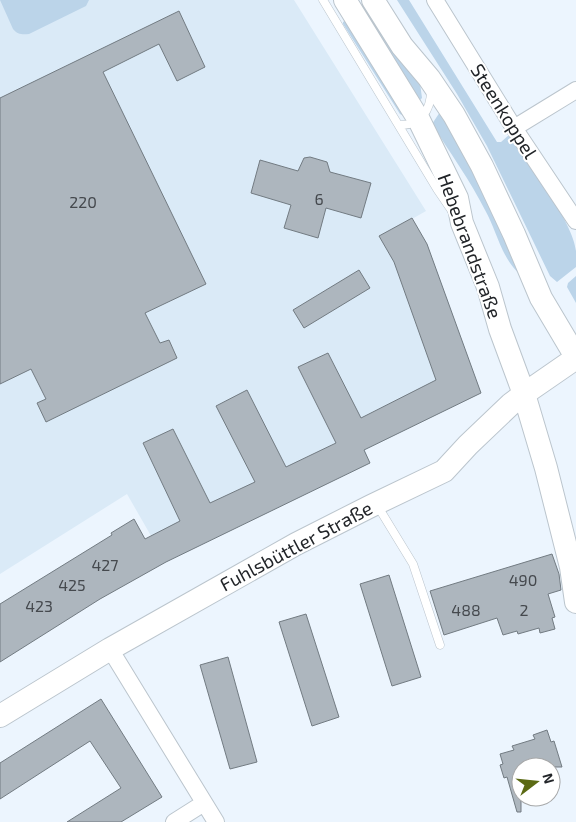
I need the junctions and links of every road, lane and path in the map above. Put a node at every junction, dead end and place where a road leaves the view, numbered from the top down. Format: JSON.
{"nodes":[{"id":1,"x":323,"y":0,"type":"edge"},
{"id":2,"x":345,"y":0,"type":"edge"},
{"id":3,"x":373,"y":0,"type":"edge"},
{"id":4,"x":435,"y":0,"type":"edge"},
{"id":5,"x":429,"y":78,"type":"junction"},
{"id":6,"x":576,"y":90,"type":"edge"},
{"id":7,"x":409,"y":122,"type":"junction"},
{"id":8,"x":514,"y":128,"type":"junction"},
{"id":9,"x":576,"y":221,"type":"edge"},
{"id":10,"x":576,"y":358,"type":"edge"},
{"id":11,"x":524,"y":394,"type":"junction"},
{"id":12,"x":376,"y":503,"type":"junction"},
{"id":13,"x":576,"y":602,"type":"edge"},
{"id":14,"x":440,"y":645,"type":"dead end"},
{"id":15,"x":110,"y":649,"type":"junction"},
{"id":16,"x":0,"y":716,"type":"edge"},
{"id":17,"x":204,"y":804,"type":"junction"},
{"id":18,"x":174,"y":822,"type":"edge"},
{"id":19,"x":216,"y":822,"type":"edge"}],
"edges":[{"from":1,"to":7,"type":"lane","name":"Hebebrandstraße"},
{"from":2,"to":7,"type":"main road","name":"Hebebrandstraße"},
{"from":3,"to":5,"type":"main road","name":"Hebebrandstraße"},
{"from":4,"to":8,"type":"street","name":"Steenkoppel"},
{"from":5,"to":7,"type":"lane"},
{"from":5,"to":10,"type":"main road","name":"Hebebrandstraße"},
{"from":6,"to":8,"type":"street"},
{"from":7,"to":11,"type":"main road","name":"Hebebrandstraße"},
{"from":8,"to":9,"type":"street","name":"Steenkoppel"},
{"from":10,"to":11,"type":"main road","name":"Fuhlsbüttler Straße"},
{"from":11,"to":12,"type":"main road","name":"Fuhlsbüttler Straße"},
{"from":11,"to":13,"type":"main road","name":"Hebebrandstraße"},
{"from":12,"to":14,"type":"lane"},
{"from":12,"to":15,"type":"main road","name":"Fuhlsbüttler Straße"},
{"from":15,"to":16,"type":"main road","name":"Fuhlsbüttler Straße"},
{"from":15,"to":17,"type":"street"},
{"from":17,"to":18,"type":"street"},
{"from":17,"to":19,"type":"street"}]}
